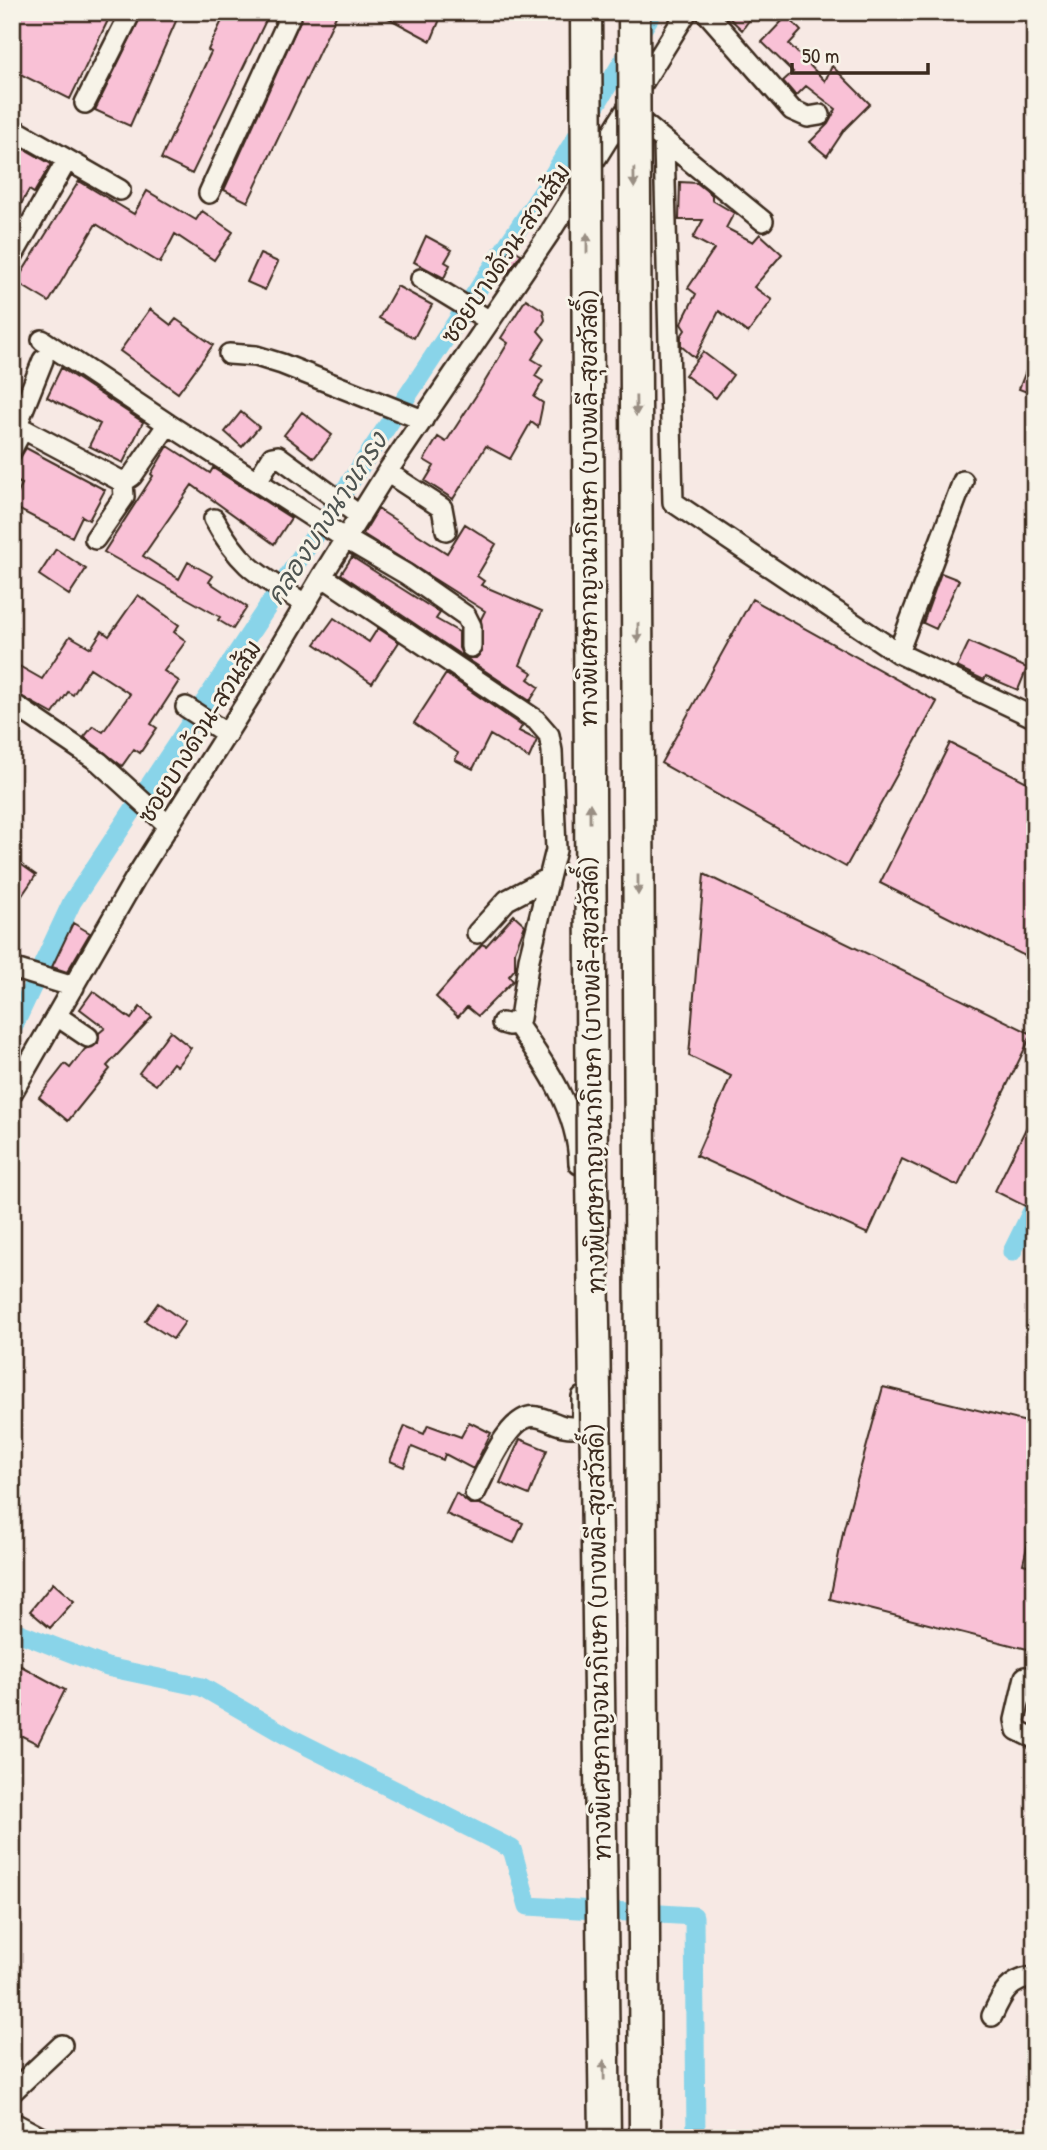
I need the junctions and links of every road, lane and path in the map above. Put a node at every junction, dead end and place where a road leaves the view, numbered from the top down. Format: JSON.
{"nodes":[{"id":1,"x":131,"y":12,"type":"edge"},
{"id":2,"x":292,"y":12,"type":"edge"},
{"id":3,"x":586,"y":12,"type":"edge"},
{"id":4,"x":634,"y":12,"type":"edge"},
{"id":5,"x":687,"y":12,"type":"edge"},
{"id":6,"x":706,"y":12,"type":"edge"},
{"id":7,"x":85,"y":103,"type":"dead end"},
{"id":8,"x":628,"y":110,"type":"junction"},
{"id":9,"x":820,"y":115,"type":"dead end"},
{"id":10,"x":12,"y":128,"type":"edge"},
{"id":11,"x":664,"y":143,"type":"junction"},
{"id":12,"x":67,"y":160,"type":"junction"},
{"id":13,"x":120,"y":190,"type":"dead end"},
{"id":14,"x":209,"y":193,"type":"dead end"},
{"id":15,"x":763,"y":221,"type":"dead end"},
{"id":16,"x":12,"y":257,"type":"edge"},
{"id":17,"x":421,"y":279,"type":"dead end"},
{"id":18,"x":485,"y":317,"type":"junction"},
{"id":19,"x":42,"y":340,"type":"dead end"},
{"id":20,"x":229,"y":354,"type":"dead end"},
{"id":21,"x":43,"y":360,"type":"dead end"},
{"id":22,"x":417,"y":417,"type":"junction"},
{"id":23,"x":168,"y":424,"type":"junction"},
{"id":24,"x":18,"y":426,"type":"edge"},
{"id":25,"x":12,"y":449,"type":"edge"},
{"id":26,"x":387,"y":472,"type":"junction"},
{"id":27,"x":257,"y":481,"type":"junction"},
{"id":28,"x":962,"y":481,"type":"dead end"},
{"id":29,"x":123,"y":482,"type":"junction"},
{"id":30,"x":355,"y":511,"type":"junction"},
{"id":31,"x":214,"y":519,"type":"dead end"},
{"id":32,"x":446,"y":530,"type":"dead end"},
{"id":33,"x":95,"y":539,"type":"dead end"},
{"id":34,"x":346,"y":539,"type":"junction"},
{"id":35,"x":322,"y":576,"type":"junction"},
{"id":36,"x":291,"y":596,"type":"junction"},
{"id":37,"x":471,"y":647,"type":"dead end"},
{"id":38,"x":898,"y":653,"type":"junction"},
{"id":39,"x":12,"y":703,"type":"edge"},
{"id":40,"x":189,"y":709,"type":"dead end"},
{"id":41,"x":1035,"y":718,"type":"edge"},
{"id":42,"x":221,"y":729,"type":"junction"},
{"id":43,"x":169,"y":826,"type":"junction"},
{"id":44,"x":549,"y":878,"type":"junction"},
{"id":45,"x":477,"y":933,"type":"dead end"},
{"id":46,"x":12,"y":968,"type":"edge"},
{"id":47,"x":70,"y":985,"type":"junction"},
{"id":48,"x":57,"y":1016,"type":"junction"},
{"id":49,"x":88,"y":1037,"type":"dead end"},
{"id":50,"x":12,"y":1093,"type":"edge"},
{"id":51,"x":475,"y":1493,"type":"dead end"},
{"id":52,"x":1025,"y":1677,"type":"dead end"},
{"id":53,"x":1035,"y":1739,"type":"edge"},
{"id":54,"x":1035,"y":1978,"type":"edge"},
{"id":55,"x":992,"y":2016,"type":"dead end"},
{"id":56,"x":62,"y":2045,"type":"dead end"},
{"id":57,"x":12,"y":2092,"type":"edge"},
{"id":58,"x":12,"y":2122,"type":"edge"},
{"id":59,"x":42,"y":2138,"type":"edge"},
{"id":60,"x":605,"y":2138,"type":"edge"},
{"id":61,"x":645,"y":2138,"type":"edge"}],
"edges":[{"from":1,"to":7,"type":"street"},
{"from":2,"to":14,"type":"street"},
{"from":60,"to":3,"type":"highway","name":"ทางพิเศษกาญจนาภิเษก (บางพลี-สุขสวัสดิ์)","one_way":true,"bridge":true},
{"from":4,"to":61,"type":"highway","name":"ทางพิเศษกาญจนาภิเษก (บางพลี-สุขสวัสดิ์)","one_way":true,"bridge":true},
{"from":5,"to":8,"type":"street","name":"ซอยบางด้วน-สวนส้ม"},
{"from":6,"to":9,"type":"street"},
{"from":8,"to":11,"type":"street"},
{"from":8,"to":18,"type":"street","name":"ซอยบางด้วน-สวนส้ม"},
{"from":10,"to":12,"type":"street"},
{"from":11,"to":15,"type":"street"},
{"from":11,"to":38,"type":"street"},
{"from":12,"to":13,"type":"street"},
{"from":12,"to":16,"type":"street"},
{"from":17,"to":18,"type":"street"},
{"from":18,"to":22,"type":"street","name":"ซอยบางด้วน-สวนส้ม"},
{"from":19,"to":23,"type":"street"},
{"from":20,"to":22,"type":"street"},
{"from":21,"to":24,"type":"street"},
{"from":22,"to":26,"type":"street","name":"ซอยบางด้วน-สวนส้ม"},
{"from":23,"to":27,"type":"street"},
{"from":23,"to":29,"type":"street"},
{"from":24,"to":25,"type":"street"},
{"from":24,"to":29,"type":"street"},
{"from":26,"to":30,"type":"street","name":"ซอยบางด้วน-สวนส้ม"},
{"from":26,"to":32,"type":"street"},
{"from":27,"to":30,"type":"street"},
{"from":27,"to":34,"type":"street"},
{"from":28,"to":38,"type":"street"},
{"from":29,"to":33,"type":"street"},
{"from":30,"to":34,"type":"street","name":"ซอยบางด้วน-สวนส้ม"},
{"from":31,"to":36,"type":"street"},
{"from":34,"to":35,"type":"street","name":"ซอยบางด้วน-สวนส้ม"},
{"from":34,"to":37,"type":"street"},
{"from":35,"to":36,"type":"street","name":"ซอยบางด้วน-สวนส้ม"},
{"from":35,"to":44,"type":"street"},
{"from":36,"to":42,"type":"street","name":"ซอยบางด้วน-สวนส้ม"},
{"from":38,"to":41,"type":"street"},
{"from":39,"to":43,"type":"street"},
{"from":40,"to":42,"type":"street"},
{"from":42,"to":43,"type":"street","name":"ซอยบางด้วน-สวนส้ม"},
{"from":43,"to":47,"type":"street","name":"ซอยบางด้วน-สวนส้ม"},
{"from":44,"to":45,"type":"street"},
{"from":44,"to":51,"type":"street"},
{"from":46,"to":47,"type":"street"},
{"from":47,"to":48,"type":"street","name":"ซอยบางด้วน-สวนส้ม"},
{"from":48,"to":49,"type":"street"},
{"from":48,"to":50,"type":"street","name":"ซอยบางด้วน-สวนส้ม"},
{"from":52,"to":53,"type":"street"},
{"from":54,"to":55,"type":"street"},
{"from":56,"to":57,"type":"street"},
{"from":58,"to":59,"type":"street"}]}
